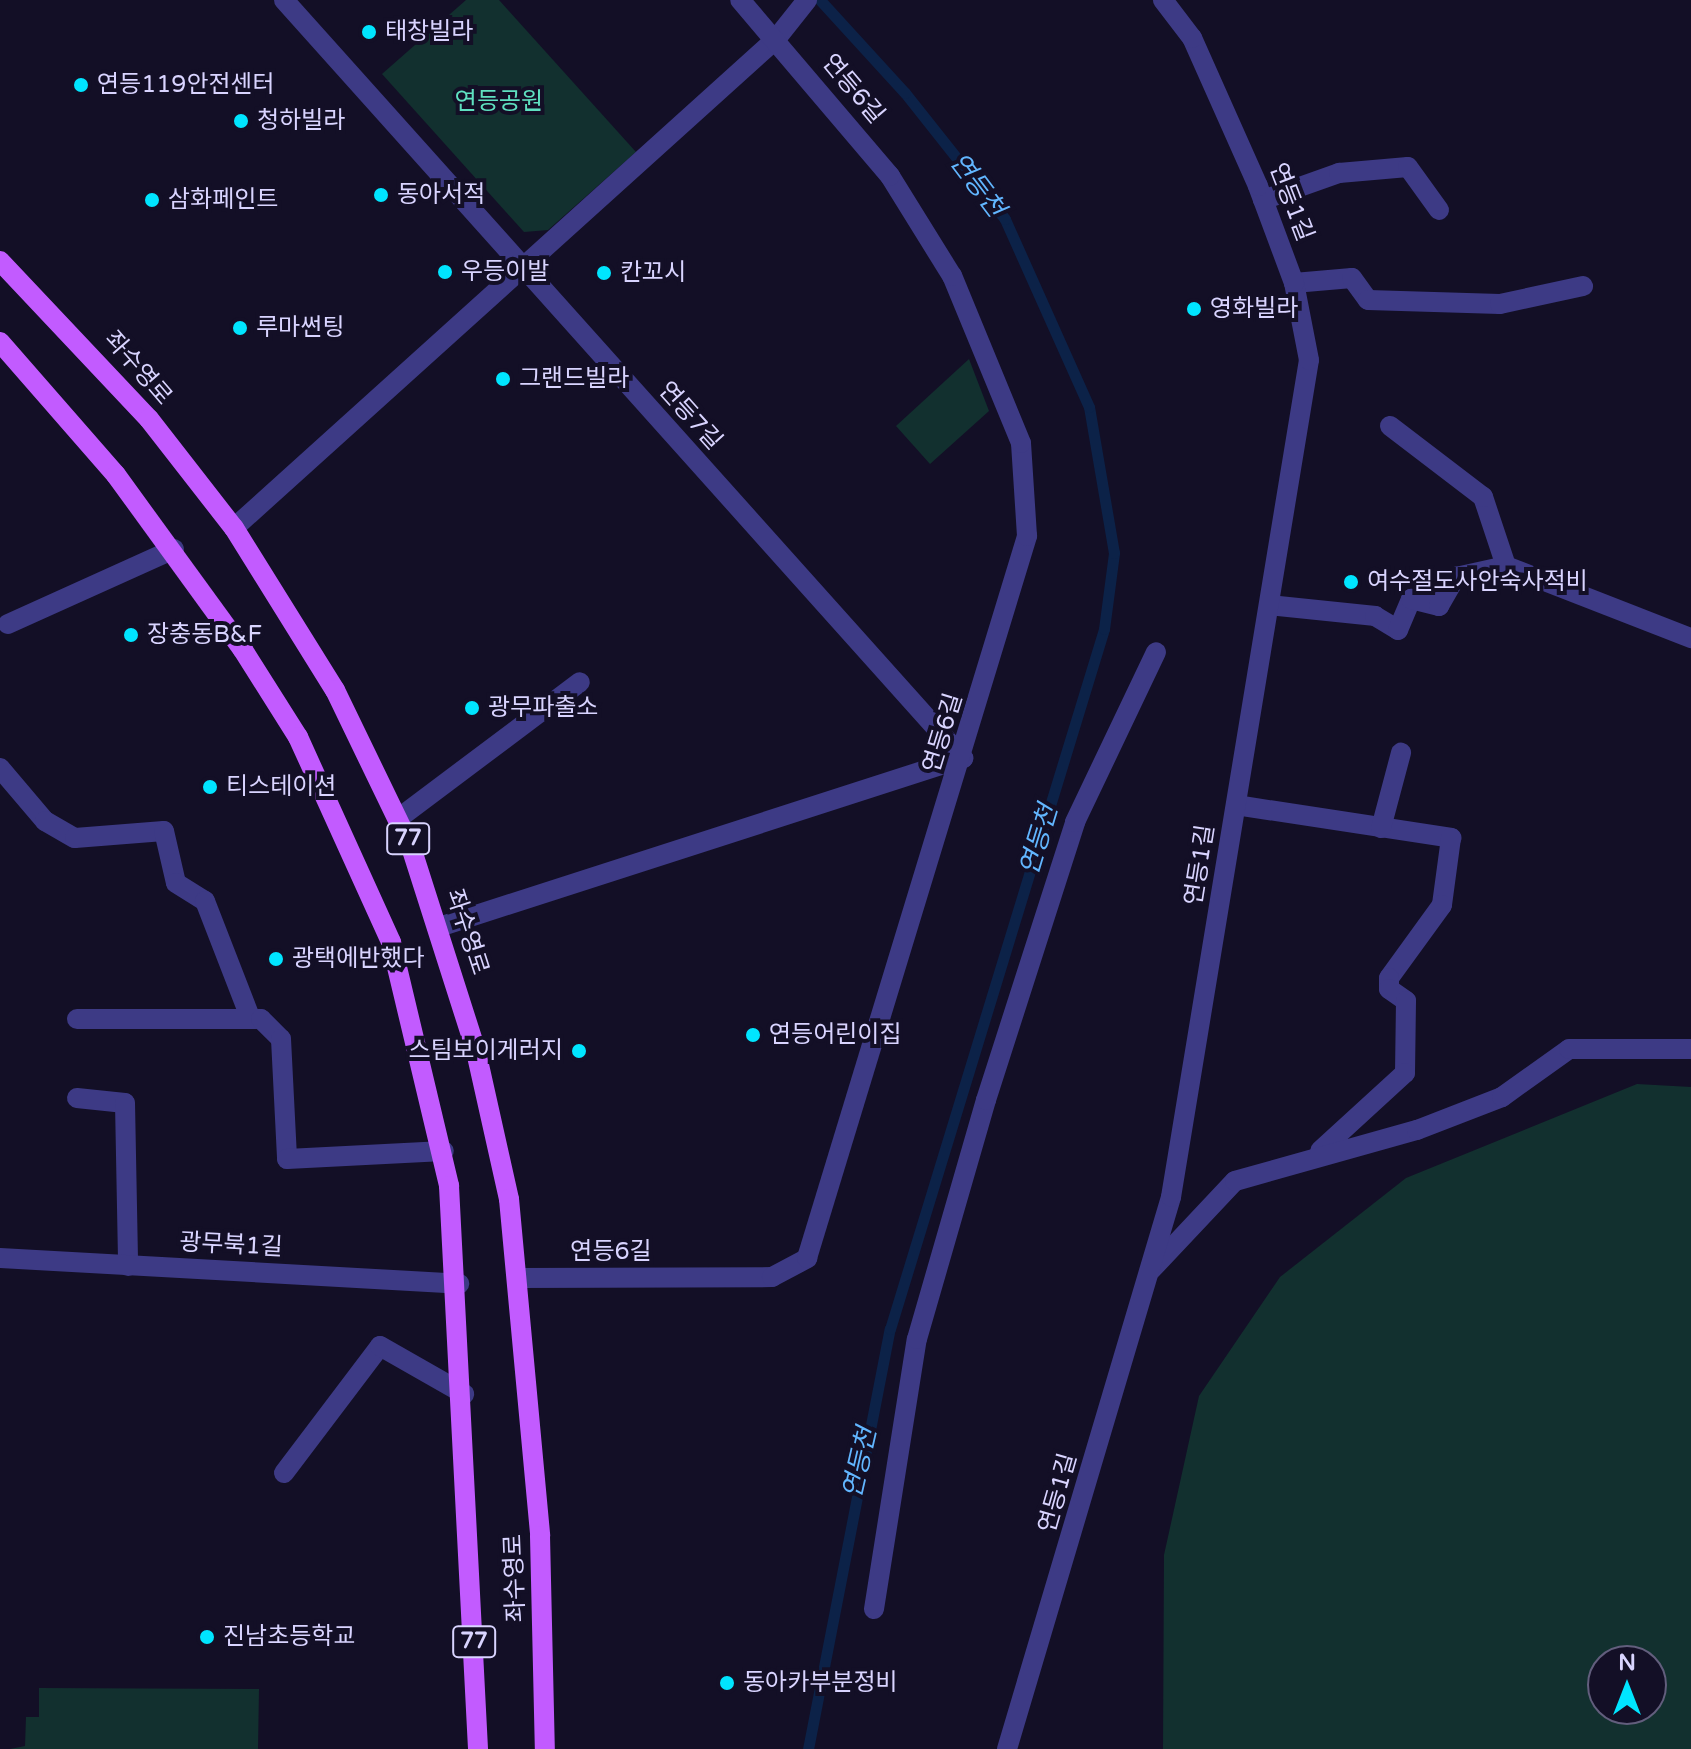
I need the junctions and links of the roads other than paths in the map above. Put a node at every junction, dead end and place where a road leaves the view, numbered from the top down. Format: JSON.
{"nodes":[{"id":1,"x":284,"y":0,"type":"edge"},
{"id":2,"x":740,"y":0,"type":"edge"},
{"id":3,"x":807,"y":0,"type":"edge"},
{"id":4,"x":1163,"y":0,"type":"edge"},
{"id":5,"x":776,"y":39,"type":"junction"},
{"id":6,"x":1263,"y":200,"type":"junction"},
{"id":7,"x":1439,"y":210,"type":"dead end"},
{"id":8,"x":0,"y":261,"type":"edge"},
{"id":9,"x":522,"y":268,"type":"junction"},
{"id":10,"x":1294,"y":283,"type":"junction"},
{"id":11,"x":1583,"y":286,"type":"dead end"},
{"id":12,"x":0,"y":342,"type":"edge"},
{"id":13,"x":1390,"y":426,"type":"dead end"},
{"id":14,"x":234,"y":528,"type":"junction"},
{"id":15,"x":174,"y":549,"type":"junction"},
{"id":16,"x":1506,"y":566,"type":"junction"},
{"id":17,"x":1269,"y":605,"type":"junction"},
{"id":18,"x":8,"y":624,"type":"dead end"},
{"id":19,"x":1691,"y":638,"type":"edge"},
{"id":20,"x":1156,"y":652,"type":"dead end"},
{"id":21,"x":580,"y":682,"type":"dead end"},
{"id":22,"x":1401,"y":753,"type":"dead end"},
{"id":23,"x":963,"y":758,"type":"junction"},
{"id":24,"x":0,"y":768,"type":"edge"},
{"id":25,"x":1236,"y":805,"type":"junction"},
{"id":26,"x":399,"y":818,"type":"junction"},
{"id":27,"x":1381,"y":828,"type":"junction"},
{"id":28,"x":439,"y":927,"type":"junction"},
{"id":29,"x":250,"y":1017,"type":"junction"},
{"id":30,"x":77,"y":1019,"type":"dead end"},
{"id":31,"x":1691,"y":1049,"type":"edge"},
{"id":32,"x":77,"y":1098,"type":"dead end"},
{"id":33,"x":444,"y":1151,"type":"junction"},
{"id":34,"x":1319,"y":1152,"type":"junction"},
{"id":35,"x":0,"y":1258,"type":"edge"},
{"id":36,"x":128,"y":1266,"type":"junction"},
{"id":37,"x":1151,"y":1270,"type":"junction"},
{"id":38,"x":518,"y":1278,"type":"junction"},
{"id":39,"x":459,"y":1284,"type":"junction"},
{"id":40,"x":464,"y":1394,"type":"junction"},
{"id":41,"x":284,"y":1473,"type":"dead end"},
{"id":42,"x":874,"y":1609,"type":"dead end"},
{"id":43,"x":1017,"y":1728,"type":"junction"},
{"id":44,"x":478,"y":1749,"type":"edge"},
{"id":45,"x":545,"y":1749,"type":"edge"},
{"id":46,"x":1007,"y":1749,"type":"edge"},
{"id":47,"x":1019,"y":1749,"type":"edge"}],
"edges":[{"from":1,"to":9,"type":"street","name":"연등7길"},
{"from":2,"to":5,"type":"street","name":"연등6길"},
{"from":3,"to":5,"type":"street"},
{"from":4,"to":6,"type":"street","name":"연등1길"},
{"from":5,"to":9,"type":"street"},
{"from":5,"to":23,"type":"street","name":"연등6길"},
{"from":6,"to":7,"type":"street"},
{"from":6,"to":10,"type":"street","name":"연등1길"},
{"from":8,"to":14,"type":"main road","name":"좌수영로","number":"77"},
{"from":9,"to":14,"type":"street"},
{"from":9,"to":23,"type":"street","name":"연등7길"},
{"from":10,"to":11,"type":"street"},
{"from":10,"to":17,"type":"street","name":"연등1길"},
{"from":12,"to":15,"type":"main road","name":"좌수영로","number":"77"},
{"from":13,"to":16,"type":"street"},
{"from":14,"to":26,"type":"main road","name":"좌수영로","number":"77"},
{"from":15,"to":18,"type":"street"},
{"from":15,"to":33,"type":"main road","name":"좌수영로","number":"77"},
{"from":16,"to":17,"type":"street"},
{"from":16,"to":19,"type":"street"},
{"from":17,"to":25,"type":"street","name":"연등1길"},
{"from":20,"to":42,"type":"street"},
{"from":21,"to":26,"type":"street"},
{"from":22,"to":27,"type":"street"},
{"from":23,"to":28,"type":"street"},
{"from":23,"to":38,"type":"street","name":"연등6길"},
{"from":24,"to":29,"type":"street"},
{"from":25,"to":27,"type":"street"},
{"from":25,"to":37,"type":"street","name":"연등1길"},
{"from":26,"to":28,"type":"main road","name":"좌수영로","number":"77"},
{"from":27,"to":34,"type":"street"},
{"from":28,"to":38,"type":"main road","name":"좌수영로","number":"77"},
{"from":29,"to":30,"type":"street"},
{"from":29,"to":33,"type":"street"},
{"from":31,"to":34,"type":"street"},
{"from":32,"to":36,"type":"street"},
{"from":33,"to":39,"type":"main road","name":"좌수영로","number":"77"},
{"from":34,"to":37,"type":"street"},
{"from":35,"to":36,"type":"street","name":"광무북1길"},
{"from":36,"to":39,"type":"street","name":"광무북1길"},
{"from":37,"to":43,"type":"street","name":"연등1길"},
{"from":38,"to":45,"type":"main road","name":"좌수영로","number":"77"},
{"from":39,"to":40,"type":"main road","name":"좌수영로","number":"77"},
{"from":40,"to":41,"type":"street"},
{"from":40,"to":44,"type":"main road","name":"좌수영로","number":"77"},
{"from":43,"to":46,"type":"street","name":"연등1길"},
{"from":43,"to":47,"type":"street"}]}
